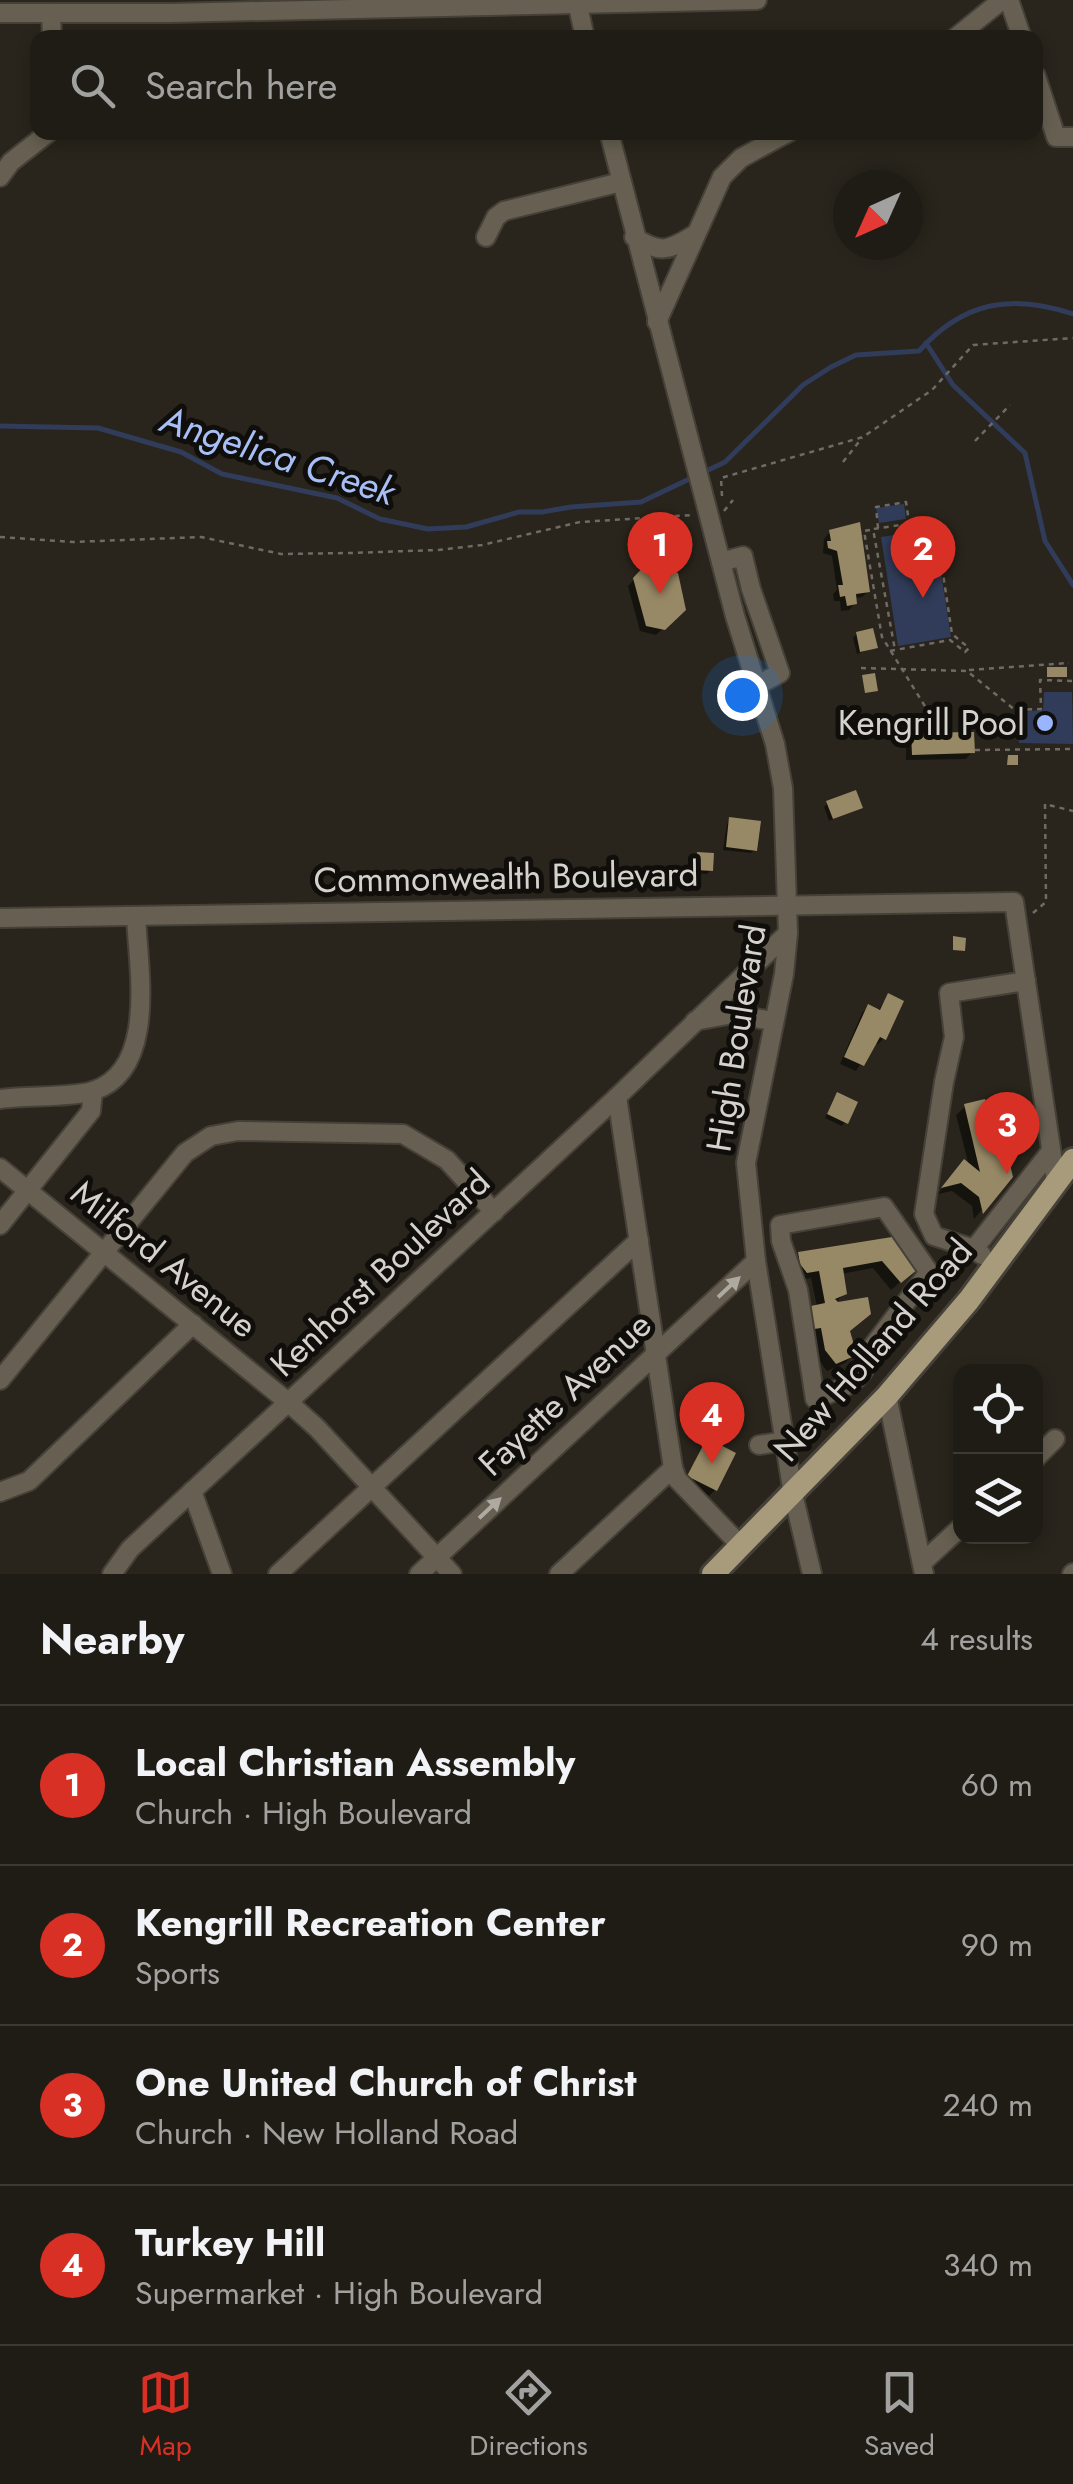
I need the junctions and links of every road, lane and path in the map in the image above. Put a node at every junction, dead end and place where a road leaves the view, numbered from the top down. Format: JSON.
{"nodes":[{"id":1,"x":757,"y":0,"type":"edge"},
{"id":2,"x":1006,"y":0,"type":"edge"},
{"id":3,"x":579,"y":3,"type":"edge"},
{"id":4,"x":226,"y":6,"type":"edge"},
{"id":5,"x":0,"y":13,"type":"edge"},
{"id":6,"x":51,"y":13,"type":"junction"},
{"id":7,"x":52,"y":30,"type":"edge"},
{"id":8,"x":584,"y":30,"type":"edge"},
{"id":9,"x":966,"y":30,"type":"edge"},
{"id":10,"x":1019,"y":30,"type":"edge"},
{"id":11,"x":1043,"y":97,"type":"edge"},
{"id":12,"x":1073,"y":137,"type":"edge"},
{"id":13,"x":39,"y":140,"type":"edge"},
{"id":14,"x":611,"y":140,"type":"edge"},
{"id":15,"x":773,"y":140,"type":"edge"},
{"id":16,"x":0,"y":176,"type":"edge"},
{"id":17,"x":621,"y":182,"type":"junction"},
{"id":18,"x":695,"y":234,"type":"junction"},
{"id":19,"x":634,"y":236,"type":"junction"},
{"id":20,"x":486,"y":237,"type":"dead end"},
{"id":21,"x":658,"y":322,"type":"junction"},
{"id":22,"x":1073,"y":338,"type":"edge"},
{"id":23,"x":1010,"y":406,"type":"dead end"},
{"id":24,"x":862,"y":437,"type":"junction"},
{"id":25,"x":975,"y":441,"type":"dead end"},
{"id":26,"x":843,"y":462,"type":"dead end"},
{"id":27,"x":733,"y":500,"type":"dead end"},
{"id":28,"x":706,"y":508,"type":"junction"},
{"id":29,"x":910,"y":524,"type":"junction"},
{"id":30,"x":876,"y":529,"type":"junction"},
{"id":31,"x":0,"y":536,"type":"edge"},
{"id":32,"x":721,"y":562,"type":"junction"},
{"id":33,"x":882,"y":630,"type":"junction"},
{"id":34,"x":874,"y":632,"type":"dead end"},
{"id":35,"x":892,"y":650,"type":"junction"},
{"id":36,"x":1069,"y":662,"type":"dead end"},
{"id":37,"x":898,"y":666,"type":"junction"},
{"id":38,"x":861,"y":668,"type":"dead end"},
{"id":39,"x":967,"y":671,"type":"junction"},
{"id":40,"x":1073,"y":681,"type":"edge"},
{"id":41,"x":756,"y":686,"type":"junction"},
{"id":42,"x":937,"y":732,"type":"dead end"},
{"id":43,"x":1073,"y":749,"type":"edge"},
{"id":44,"x":975,"y":750,"type":"dead end"},
{"id":45,"x":1073,"y":811,"type":"edge"},
{"id":46,"x":788,"y":905,"type":"junction"},
{"id":47,"x":136,"y":916,"type":"junction"},
{"id":48,"x":0,"y":918,"type":"edge"},
{"id":49,"x":1018,"y":927,"type":"junction"},
{"id":50,"x":788,"y":933,"type":"junction"},
{"id":51,"x":1026,"y":981,"type":"junction"},
{"id":52,"x":772,"y":1021,"type":"junction"},
{"id":53,"x":694,"y":1022,"type":"junction"},
{"id":54,"x":92,"y":1090,"type":"junction"},
{"id":55,"x":617,"y":1098,"type":"junction"},
{"id":56,"x":0,"y":1099,"type":"edge"},
{"id":57,"x":1062,"y":1156,"type":"edge"},
{"id":58,"x":0,"y":1168,"type":"edge"},
{"id":59,"x":28,"y":1190,"type":"junction"},
{"id":60,"x":494,"y":1212,"type":"junction"},
{"id":61,"x":0,"y":1225,"type":"edge"},
{"id":62,"x":639,"y":1240,"type":"junction"},
{"id":63,"x":781,"y":1241,"type":"junction"},
{"id":64,"x":974,"y":1249,"type":"junction"},
{"id":65,"x":104,"y":1252,"type":"junction"},
{"id":66,"x":755,"y":1253,"type":"junction"},
{"id":67,"x":995,"y":1266,"type":"junction"},
{"id":68,"x":192,"y":1324,"type":"junction"},
{"id":69,"x":657,"y":1354,"type":"junction"},
{"id":70,"x":811,"y":1373,"type":"junction"},
{"id":71,"x":775,"y":1378,"type":"junction"},
{"id":72,"x":0,"y":1380,"type":"edge"},
{"id":73,"x":887,"y":1396,"type":"junction"},
{"id":74,"x":288,"y":1402,"type":"junction"},
{"id":75,"x":1055,"y":1439,"type":"dead end"},
{"id":76,"x":784,"y":1441,"type":"junction"},
{"id":77,"x":759,"y":1444,"type":"dead end"},
{"id":78,"x":1040,"y":1454,"type":"edge"},
{"id":79,"x":672,"y":1468,"type":"junction"},
{"id":80,"x":372,"y":1488,"type":"junction"},
{"id":81,"x":192,"y":1491,"type":"junction"},
{"id":82,"x":0,"y":1492,"type":"edge"},
{"id":83,"x":793,"y":1494,"type":"junction"},
{"id":84,"x":953,"y":1536,"type":"edge"},
{"id":85,"x":742,"y":1547,"type":"junction"},
{"id":86,"x":437,"y":1558,"type":"junction"},
{"id":87,"x":923,"y":1569,"type":"edge"},
{"id":88,"x":112,"y":1574,"type":"edge"},
{"id":89,"x":222,"y":1574,"type":"edge"},
{"id":90,"x":278,"y":1574,"type":"edge"},
{"id":91,"x":419,"y":1574,"type":"edge"},
{"id":92,"x":452,"y":1574,"type":"edge"},
{"id":93,"x":559,"y":1574,"type":"edge"},
{"id":94,"x":713,"y":1574,"type":"edge"},
{"id":95,"x":812,"y":1574,"type":"edge"}],
"edges":[{"from":1,"to":3,"type":"street"},
{"from":2,"to":9,"type":"street"},
{"from":2,"to":10,"type":"street"},
{"from":3,"to":4,"type":"street"},
{"from":3,"to":8,"type":"street"},
{"from":4,"to":6,"type":"street"},
{"from":5,"to":6,"type":"street"},
{"from":6,"to":7,"type":"street"},
{"from":11,"to":12,"type":"street"},
{"from":13,"to":16,"type":"street"},
{"from":14,"to":17,"type":"street","name":"High Boulevard"},
{"from":15,"to":18,"type":"street"},
{"from":17,"to":19,"type":"street","name":"High Boulevard"},
{"from":17,"to":20,"type":"street"},
{"from":18,"to":19,"type":"street"},
{"from":18,"to":21,"type":"street"},
{"from":19,"to":21,"type":"street","name":"High Boulevard"},
{"from":21,"to":28,"type":"street","name":"High Boulevard"},
{"from":22,"to":24,"type":"path"},
{"from":23,"to":25,"type":"path"},
{"from":24,"to":26,"type":"path"},
{"from":24,"to":27,"type":"path"},
{"from":28,"to":31,"type":"path"},
{"from":28,"to":32,"type":"street","name":"High Boulevard"},
{"from":29,"to":30,"type":"path"},
{"from":29,"to":30,"type":"path"},
{"from":29,"to":35,"type":"path"},
{"from":30,"to":33,"type":"path"},
{"from":30,"to":35,"type":"path"},
{"from":32,"to":41,"type":"street","name":"High Boulevard"},
{"from":32,"to":41,"type":"street"},
{"from":33,"to":34,"type":"path"},
{"from":33,"to":35,"type":"path"},
{"from":35,"to":37,"type":"path"},
{"from":36,"to":39,"type":"path"},
{"from":37,"to":38,"type":"path"},
{"from":37,"to":39,"type":"path"},
{"from":37,"to":42,"type":"path"},
{"from":39,"to":40,"type":"path"},
{"from":41,"to":46,"type":"street","name":"High Boulevard"},
{"from":43,"to":44,"type":"path"},
{"from":45,"to":49,"type":"path"},
{"from":46,"to":47,"type":"street","name":"Commonwealth Boulevard"},
{"from":46,"to":49,"type":"street","name":"Commonwealth Boulevard"},
{"from":46,"to":50,"type":"street","name":"High Boulevard"},
{"from":47,"to":48,"type":"street","name":"Commonwealth Boulevard"},
{"from":47,"to":54,"type":"street"},
{"from":49,"to":51,"type":"street"},
{"from":50,"to":52,"type":"street","name":"High Boulevard"},
{"from":50,"to":53,"type":"street","name":"Kenhorst Boulevard"},
{"from":51,"to":57,"type":"street"},
{"from":51,"to":64,"type":"street"},
{"from":52,"to":53,"type":"street"},
{"from":52,"to":66,"type":"street","name":"High Boulevard"},
{"from":53,"to":55,"type":"street","name":"Kenhorst Boulevard"},
{"from":54,"to":56,"type":"street"},
{"from":54,"to":59,"type":"street"},
{"from":55,"to":60,"type":"street","name":"Kenhorst Boulevard"},
{"from":55,"to":62,"type":"street"},
{"from":57,"to":64,"type":"street"},
{"from":57,"to":67,"type":"main road","name":"New Holland Road"},
{"from":58,"to":59,"type":"street","name":"Milford Avenue"},
{"from":59,"to":61,"type":"street"},
{"from":59,"to":65,"type":"street","name":"Milford Avenue"},
{"from":60,"to":65,"type":"street"},
{"from":60,"to":74,"type":"street","name":"Kenhorst Boulevard"},
{"from":62,"to":69,"type":"street"},
{"from":62,"to":80,"type":"street"},
{"from":63,"to":66,"type":"street"},
{"from":63,"to":70,"type":"street"},
{"from":63,"to":70,"type":"street"},
{"from":64,"to":67,"type":"street"},
{"from":65,"to":68,"type":"street","name":"Milford Avenue"},
{"from":65,"to":72,"type":"street"},
{"from":69,"to":66,"type":"street","name":"Fayette Avenue","one_way":true},
{"from":66,"to":71,"type":"street","name":"High Boulevard"},
{"from":67,"to":73,"type":"main road","name":"New Holland Road"},
{"from":68,"to":74,"type":"street","name":"Milford Avenue"},
{"from":68,"to":82,"type":"street"},
{"from":69,"to":79,"type":"street"},
{"from":86,"to":69,"type":"street","name":"Fayette Avenue","one_way":true},
{"from":70,"to":71,"type":"street"},
{"from":71,"to":76,"type":"street","name":"High Boulevard"},
{"from":73,"to":83,"type":"main road","name":"New Holland Road"},
{"from":73,"to":87,"type":"street"},
{"from":74,"to":80,"type":"street","name":"Milford Avenue"},
{"from":74,"to":81,"type":"street","name":"Kenhorst Boulevard"},
{"from":75,"to":78,"type":"street"},
{"from":76,"to":77,"type":"street"},
{"from":76,"to":83,"type":"street","name":"High Boulevard"},
{"from":79,"to":85,"type":"street"},
{"from":79,"to":93,"type":"street"},
{"from":80,"to":86,"type":"street","name":"Milford Avenue"},
{"from":80,"to":90,"type":"street"},
{"from":81,"to":88,"type":"street","name":"Kenhorst Boulevard"},
{"from":81,"to":89,"type":"street"},
{"from":83,"to":85,"type":"main road","name":"New Holland Road"},
{"from":83,"to":95,"type":"street","name":"High Boulevard"},
{"from":84,"to":87,"type":"street"},
{"from":85,"to":94,"type":"main road","name":"New Holland Road"},
{"from":86,"to":91,"type":"street","name":"Fayette Avenue"},
{"from":86,"to":92,"type":"street","name":"Milford Avenue"}]}
